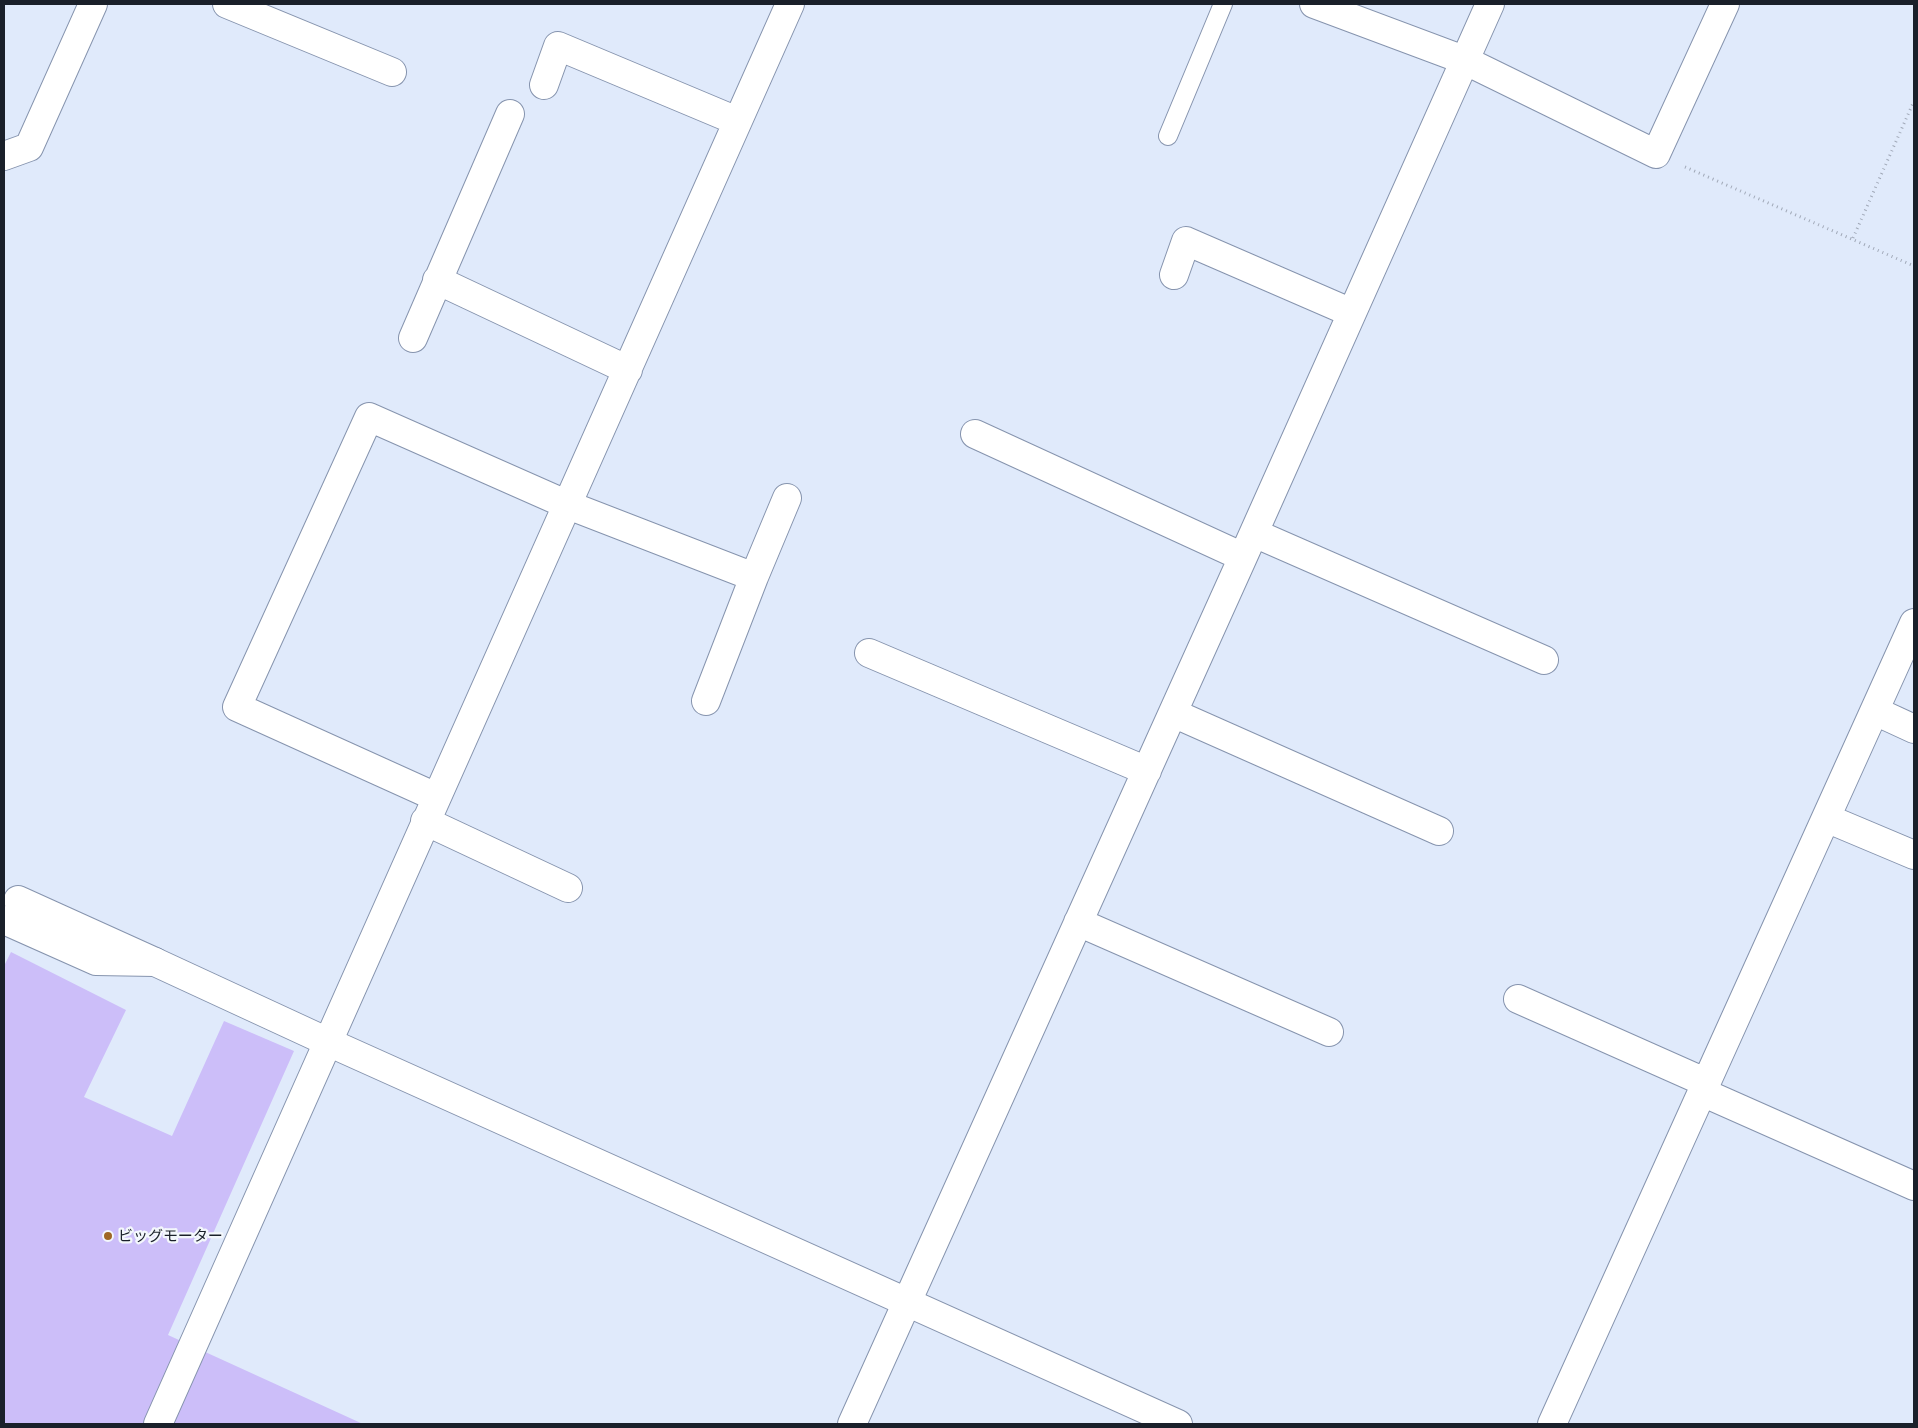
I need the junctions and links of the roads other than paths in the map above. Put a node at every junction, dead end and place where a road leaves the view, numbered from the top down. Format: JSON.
{"nodes":[{"id":1,"x":92,"y":4,"type":"edge"},
{"id":2,"x":227,"y":4,"type":"edge"},
{"id":3,"x":790,"y":4,"type":"edge"},
{"id":4,"x":1223,"y":4,"type":"edge"},
{"id":5,"x":1314,"y":4,"type":"edge"},
{"id":6,"x":1490,"y":4,"type":"edge"},
{"id":7,"x":1725,"y":4,"type":"edge"},
{"id":8,"x":1464,"y":60,"type":"junction"},
{"id":9,"x":392,"y":72,"type":"dead end"},
{"id":10,"x":544,"y":85,"type":"dead end"},
{"id":11,"x":510,"y":114,"type":"dead end"},
{"id":12,"x":738,"y":121,"type":"junction"},
{"id":13,"x":1168,"y":136,"type":"dead end"},
{"id":14,"x":4,"y":156,"type":"edge"},
{"id":15,"x":1174,"y":275,"type":"dead end"},
{"id":16,"x":437,"y":280,"type":"junction"},
{"id":17,"x":1352,"y":313,"type":"junction"},
{"id":18,"x":413,"y":338,"type":"dead end"},
{"id":19,"x":628,"y":370,"type":"junction"},
{"id":20,"x":975,"y":434,"type":"dead end"},
{"id":21,"x":787,"y":498,"type":"dead end"},
{"id":22,"x":568,"y":505,"type":"junction"},
{"id":23,"x":1248,"y":545,"type":"junction"},
{"id":24,"x":754,"y":577,"type":"junction"},
{"id":25,"x":1914,"y":623,"type":"edge"},
{"id":26,"x":869,"y":653,"type":"dead end"},
{"id":27,"x":1544,"y":660,"type":"dead end"},
{"id":28,"x":706,"y":700,"type":"dead end"},
{"id":29,"x":1875,"y":711,"type":"junction"},
{"id":30,"x":1173,"y":713,"type":"junction"},
{"id":31,"x":1914,"y":729,"type":"edge"},
{"id":32,"x":1147,"y":771,"type":"junction"},
{"id":33,"x":436,"y":797,"type":"junction"},
{"id":34,"x":1826,"y":818,"type":"junction"},
{"id":35,"x":425,"y":822,"type":"junction"},
{"id":36,"x":1439,"y":831,"type":"dead end"},
{"id":37,"x":1914,"y":855,"type":"edge"},
{"id":38,"x":568,"y":888,"type":"dead end"},
{"id":39,"x":11,"y":910,"type":"edge"},
{"id":40,"x":1078,"y":922,"type":"junction"},
{"id":41,"x":1518,"y":999,"type":"dead end"},
{"id":42,"x":1329,"y":1032,"type":"dead end"},
{"id":43,"x":328,"y":1042,"type":"junction"},
{"id":44,"x":1704,"y":1088,"type":"junction"},
{"id":45,"x":1914,"y":1186,"type":"edge"},
{"id":46,"x":906,"y":1303,"type":"junction"},
{"id":47,"x":158,"y":1424,"type":"edge"},
{"id":48,"x":852,"y":1424,"type":"edge"},
{"id":49,"x":1178,"y":1424,"type":"edge"},
{"id":50,"x":1552,"y":1424,"type":"edge"}],
"edges":[{"from":1,"to":14,"type":"street"},
{"from":2,"to":9,"type":"street"},
{"from":3,"to":12,"type":"street"},
{"from":4,"to":13,"type":"lane"},
{"from":5,"to":8,"type":"street"},
{"from":6,"to":8,"type":"street"},
{"from":7,"to":8,"type":"street"},
{"from":8,"to":17,"type":"street"},
{"from":10,"to":12,"type":"street"},
{"from":11,"to":16,"type":"street"},
{"from":12,"to":19,"type":"street"},
{"from":15,"to":17,"type":"street"},
{"from":16,"to":18,"type":"street"},
{"from":16,"to":19,"type":"street"},
{"from":17,"to":23,"type":"street"},
{"from":19,"to":22,"type":"street"},
{"from":20,"to":23,"type":"street"},
{"from":21,"to":24,"type":"street"},
{"from":22,"to":24,"type":"street"},
{"from":22,"to":33,"type":"street"},
{"from":22,"to":33,"type":"street"},
{"from":23,"to":27,"type":"street"},
{"from":23,"to":30,"type":"street"},
{"from":24,"to":28,"type":"street"},
{"from":25,"to":29,"type":"street"},
{"from":26,"to":32,"type":"street"},
{"from":29,"to":31,"type":"street"},
{"from":29,"to":34,"type":"street"},
{"from":30,"to":32,"type":"street"},
{"from":30,"to":36,"type":"street"},
{"from":32,"to":40,"type":"street"},
{"from":33,"to":35,"type":"street"},
{"from":34,"to":37,"type":"street"},
{"from":34,"to":44,"type":"street"},
{"from":35,"to":38,"type":"street"},
{"from":35,"to":43,"type":"street"},
{"from":39,"to":43,"type":"street"},
{"from":40,"to":42,"type":"street"},
{"from":40,"to":46,"type":"street"},
{"from":41,"to":44,"type":"street"},
{"from":43,"to":46,"type":"street"},
{"from":43,"to":47,"type":"street"},
{"from":44,"to":45,"type":"street"},
{"from":44,"to":50,"type":"street"},
{"from":46,"to":48,"type":"street"},
{"from":46,"to":49,"type":"street"}]}
